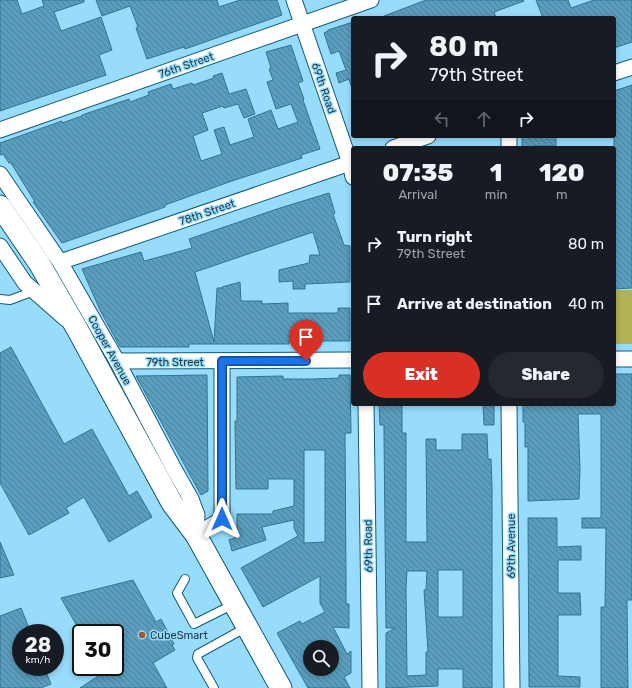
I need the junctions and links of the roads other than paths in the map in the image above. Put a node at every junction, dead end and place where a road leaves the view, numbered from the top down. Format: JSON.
{"nodes":[{"id":1,"x":294,"y":0,"type":"edge"},
{"id":2,"x":371,"y":0,"type":"edge"},
{"id":3,"x":302,"y":24,"type":"junction"},
{"id":4,"x":632,"y":67,"type":"edge"},
{"id":5,"x":616,"y":72,"type":"edge"},
{"id":6,"x":0,"y":130,"type":"edge"},
{"id":7,"x":422,"y":138,"type":"edge"},
{"id":8,"x":399,"y":146,"type":"edge"},
{"id":9,"x":351,"y":164,"type":"edge"},
{"id":10,"x":351,"y":167,"type":"edge"},
{"id":11,"x":0,"y":174,"type":"edge"},
{"id":12,"x":0,"y":206,"type":"edge"},
{"id":13,"x":0,"y":246,"type":"edge"},
{"id":14,"x":60,"y":262,"type":"junction"},
{"id":15,"x":34,"y":291,"type":"junction"},
{"id":16,"x":0,"y":299,"type":"edge"},
{"id":17,"x":76,"y":327,"type":"junction"},
{"id":18,"x":616,"y":359,"type":"edge"},
{"id":19,"x":632,"y":359,"type":"edge"},
{"id":20,"x":351,"y":360,"type":"edge"},
{"id":21,"x":117,"y":361,"type":"junction"},
{"id":22,"x":222,"y":361,"type":"junction"},
{"id":23,"x":366,"y":406,"type":"edge"},
{"id":24,"x":509,"y":406,"type":"edge"},
{"id":25,"x":196,"y":535,"type":"junction"},
{"id":26,"x":185,"y":579,"type":"dead end"},
{"id":27,"x":235,"y":604,"type":"junction"},
{"id":28,"x":247,"y":626,"type":"junction"},
{"id":29,"x":214,"y":688,"type":"edge"},
{"id":30,"x":281,"y":688,"type":"edge"},
{"id":31,"x":370,"y":688,"type":"edge"},
{"id":32,"x":512,"y":688,"type":"edge"}],
"edges":[{"from":1,"to":3,"type":"street","name":"69th Road"},
{"from":2,"to":3,"type":"street","name":"76th Street"},
{"from":3,"to":6,"type":"street","name":"76th Street"},
{"from":3,"to":9,"type":"street","name":"69th Road"},
{"from":4,"to":5,"type":"street"},
{"from":7,"to":8,"type":"street"},
{"from":10,"to":14,"type":"street","name":"78th Street"},
{"from":11,"to":14,"type":"street","name":"Cooper Avenue"},
{"from":12,"to":17,"type":"main road","name":"Cooper Avenue"},
{"from":13,"to":15,"type":"street","name":"Cooper Avenue"},
{"from":14,"to":21,"type":"street","name":"Cooper Avenue"},
{"from":15,"to":16,"type":"lane"},
{"from":15,"to":17,"type":"street","name":"Cooper Avenue"},
{"from":17,"to":25,"type":"main road","name":"Cooper Avenue"},
{"from":18,"to":19,"type":"street"},
{"from":20,"to":22,"type":"street","name":"79th Street"},
{"from":21,"to":22,"type":"street","name":"79th Street"},
{"from":21,"to":25,"type":"street","name":"Cooper Avenue"},
{"from":22,"to":25,"type":"street"},
{"from":23,"to":31,"type":"street","name":"69th Road"},
{"from":24,"to":32,"type":"street","name":"69th Avenue"},
{"from":25,"to":27,"type":"main road","name":"Cooper Avenue"},
{"from":26,"to":27,"type":"lane"},
{"from":27,"to":28,"type":"main road","name":"Cooper Avenue"},
{"from":28,"to":29,"type":"lane"},
{"from":28,"to":30,"type":"main road","name":"Cooper Avenue"}]}
